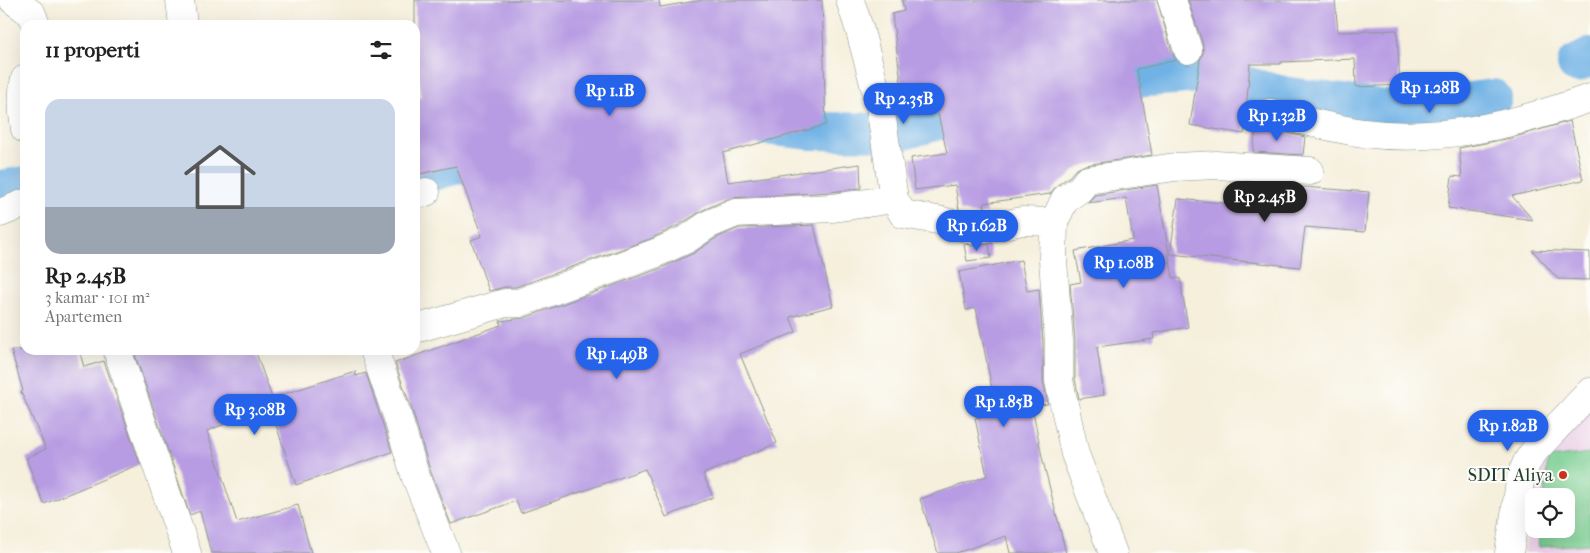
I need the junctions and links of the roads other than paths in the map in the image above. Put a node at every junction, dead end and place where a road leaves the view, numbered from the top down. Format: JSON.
{"nodes":[{"id":1,"x":13,"y":0,"type":"edge"},
{"id":2,"x":180,"y":0,"type":"edge"},
{"id":3,"x":850,"y":0,"type":"edge"},
{"id":4,"x":1172,"y":0,"type":"edge"},
{"id":5,"x":34,"y":20,"type":"edge"},
{"id":6,"x":182,"y":20,"type":"edge"},
{"id":7,"x":1188,"y":50,"type":"dead end"},
{"id":8,"x":1590,"y":98,"type":"edge"},
{"id":9,"x":1270,"y":113,"type":"dead end"},
{"id":10,"x":1310,"y":171,"type":"dead end"},
{"id":11,"x":894,"y":199,"type":"junction"},
{"id":12,"x":20,"y":206,"type":"edge"},
{"id":13,"x":0,"y":213,"type":"edge"},
{"id":14,"x":1054,"y":222,"type":"junction"},
{"id":15,"x":420,"y":327,"type":"edge"},
{"id":16,"x":119,"y":355,"type":"edge"},
{"id":17,"x":376,"y":355,"type":"edge"},
{"id":18,"x":1590,"y":392,"type":"edge"},
{"id":19,"x":186,"y":553,"type":"edge"},
{"id":20,"x":446,"y":553,"type":"edge"},
{"id":21,"x":1113,"y":553,"type":"edge"},
{"id":22,"x":1509,"y":553,"type":"edge"}],
"edges":[{"from":1,"to":5,"type":"street"},
{"from":2,"to":6,"type":"street"},
{"from":3,"to":11,"type":"street"},
{"from":4,"to":7,"type":"street"},
{"from":8,"to":9,"type":"street"},
{"from":10,"to":14,"type":"street"},
{"from":11,"to":14,"type":"street"},
{"from":11,"to":15,"type":"street"},
{"from":12,"to":13,"type":"street"},
{"from":14,"to":21,"type":"street"},
{"from":16,"to":19,"type":"street"},
{"from":17,"to":20,"type":"street"},
{"from":18,"to":22,"type":"street"}]}
